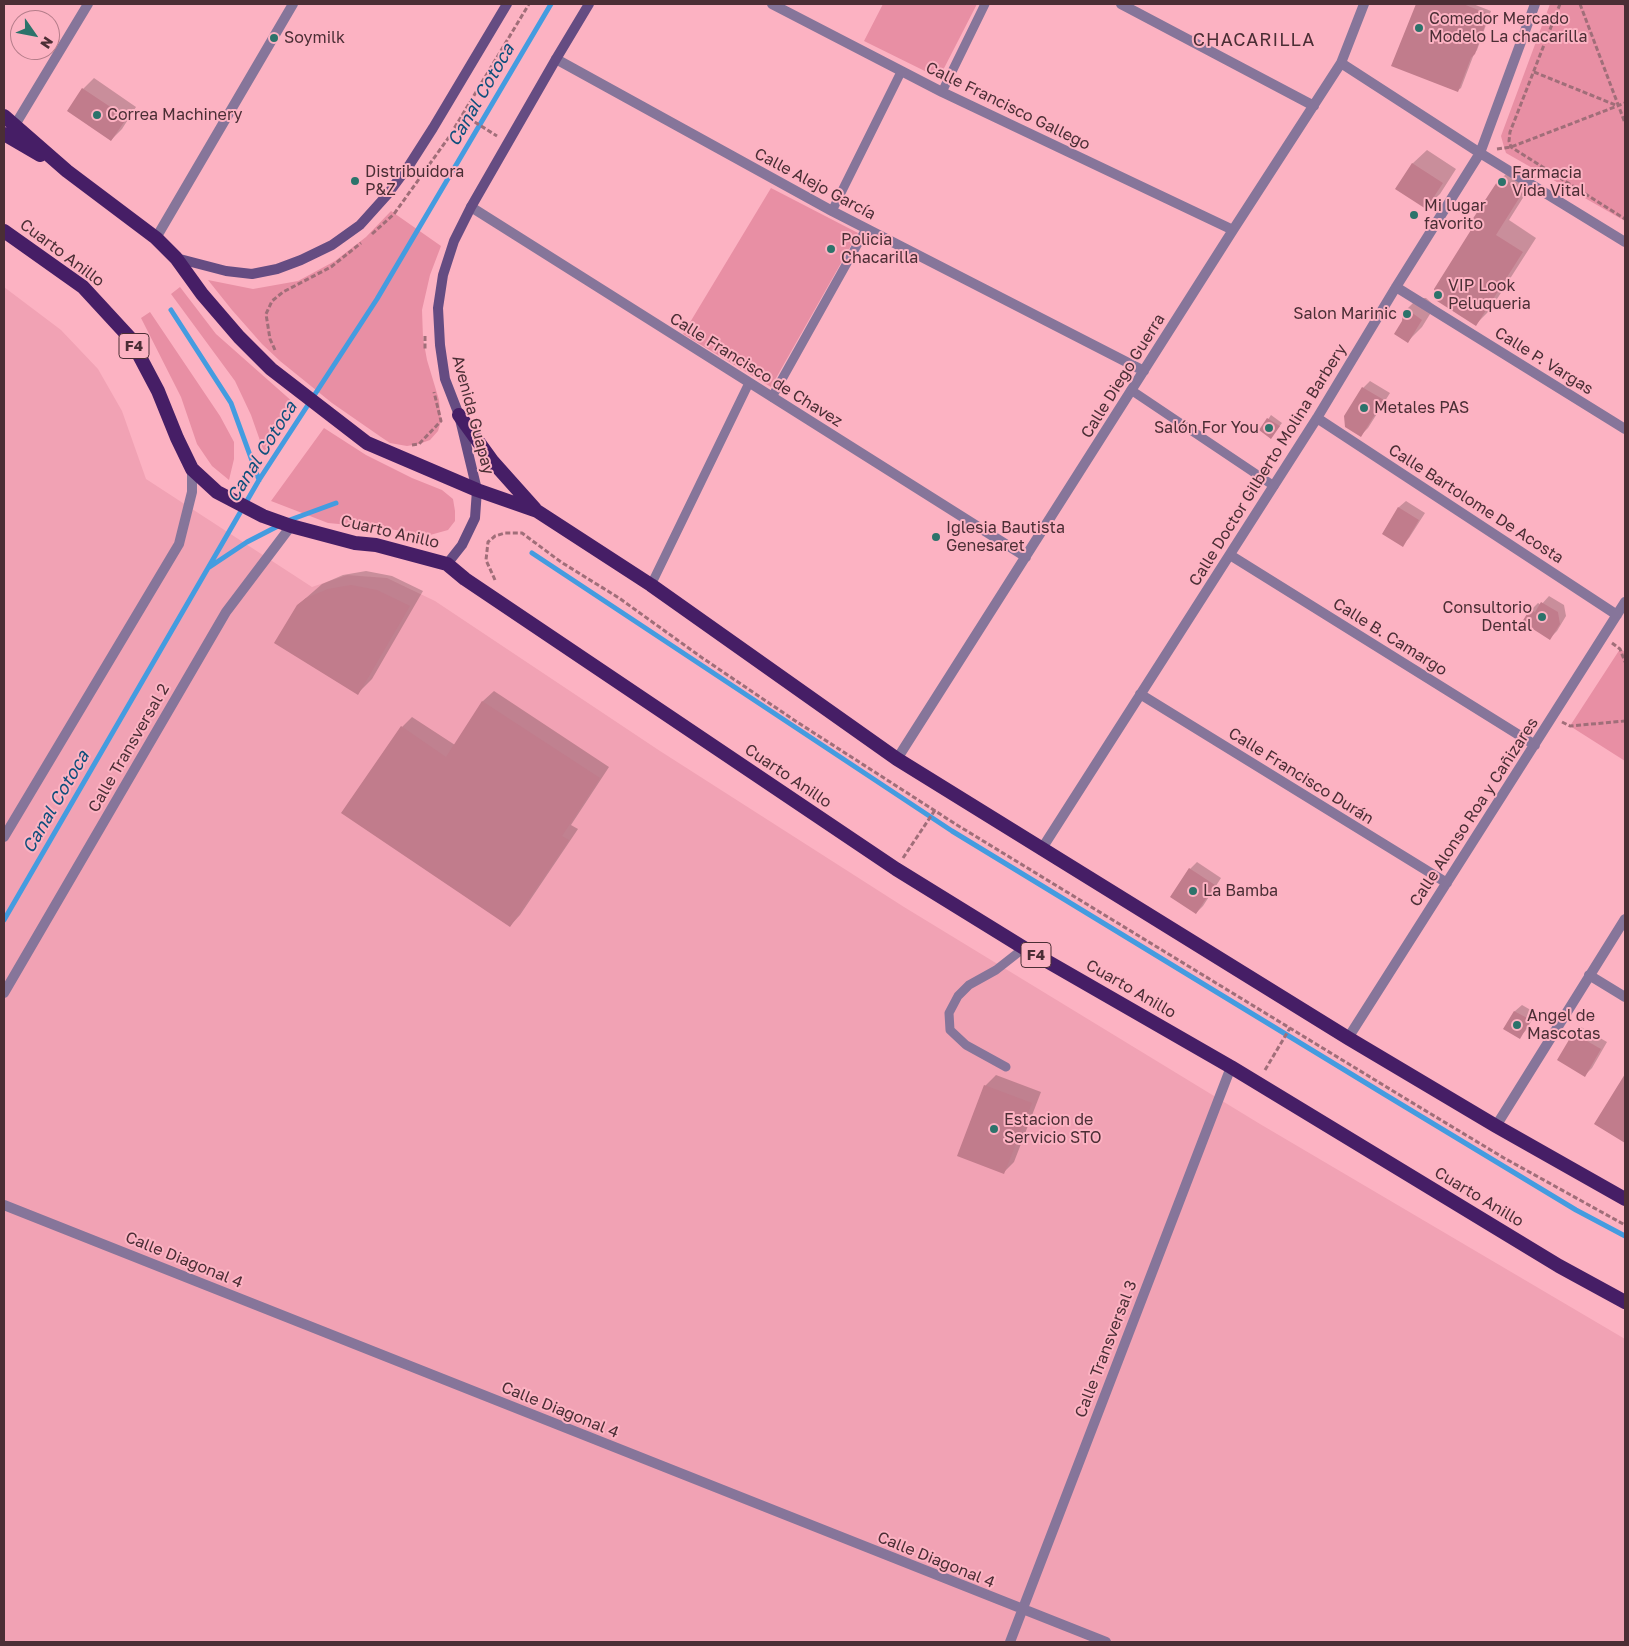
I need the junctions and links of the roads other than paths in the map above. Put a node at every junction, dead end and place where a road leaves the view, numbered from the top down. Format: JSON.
{"nodes":[{"id":1,"x":88,"y":4,"type":"edge"},
{"id":2,"x":292,"y":4,"type":"edge"},
{"id":3,"x":507,"y":4,"type":"edge"},
{"id":4,"x":589,"y":4,"type":"edge"},
{"id":5,"x":772,"y":4,"type":"edge"},
{"id":6,"x":985,"y":4,"type":"edge"},
{"id":7,"x":1121,"y":4,"type":"edge"},
{"id":8,"x":1364,"y":4,"type":"edge"},
{"id":9,"x":1535,"y":4,"type":"edge"},
{"id":10,"x":556,"y":59,"type":"junction"},
{"id":11,"x":1341,"y":63,"type":"junction"},
{"id":12,"x":901,"y":72,"type":"junction"},
{"id":13,"x":942,"y":92,"type":"junction"},
{"id":14,"x":1314,"y":106,"type":"junction"},
{"id":15,"x":4,"y":116,"type":"edge"},
{"id":16,"x":15,"y":125,"type":"junction"},
{"id":17,"x":4,"y":134,"type":"edge"},
{"id":18,"x":1480,"y":153,"type":"junction"},
{"id":19,"x":66,"y":171,"type":"junction"},
{"id":20,"x":471,"y":207,"type":"junction"},
{"id":21,"x":832,"y":211,"type":"junction"},
{"id":22,"x":866,"y":229,"type":"junction"},
{"id":23,"x":1233,"y":230,"type":"junction"},
{"id":24,"x":5,"y":232,"type":"edge"},
{"id":25,"x":156,"y":238,"type":"junction"},
{"id":26,"x":1625,"y":242,"type":"edge"},
{"id":27,"x":176,"y":258,"type":"junction"},
{"id":28,"x":1396,"y":287,"type":"junction"},
{"id":29,"x":1144,"y":371,"type":"junction"},
{"id":30,"x":749,"y":383,"type":"junction"},
{"id":31,"x":1131,"y":390,"type":"junction"},
{"id":32,"x":772,"y":397,"type":"junction"},
{"id":33,"x":459,"y":415,"type":"junction"},
{"id":34,"x":1317,"y":418,"type":"junction"},
{"id":35,"x":1625,"y":430,"type":"edge"},
{"id":36,"x":192,"y":468,"type":"junction"},
{"id":37,"x":1274,"y":486,"type":"junction"},
{"id":38,"x":477,"y":490,"type":"junction"},
{"id":39,"x":537,"y":511,"type":"junction"},
{"id":40,"x":291,"y":526,"type":"junction"},
{"id":41,"x":1230,"y":555,"type":"junction"},
{"id":42,"x":1026,"y":557,"type":"junction"},
{"id":43,"x":447,"y":564,"type":"junction"},
{"id":44,"x":651,"y":585,"type":"junction"},
{"id":45,"x":1625,"y":602,"type":"edge"},
{"id":46,"x":1617,"y":615,"type":"junction"},
{"id":47,"x":1140,"y":694,"type":"junction"},
{"id":48,"x":1535,"y":745,"type":"junction"},
{"id":49,"x":897,"y":759,"type":"junction"},
{"id":50,"x":4,"y":837,"type":"edge"},
{"id":51,"x":1041,"y":850,"type":"junction"},
{"id":52,"x":1447,"y":883,"type":"junction"},
{"id":53,"x":1625,"y":919,"type":"edge"},
{"id":54,"x":1024,"y":948,"type":"junction"},
{"id":55,"x":1589,"y":975,"type":"junction"},
{"id":56,"x":4,"y":993,"type":"edge"},
{"id":57,"x":1625,"y":997,"type":"edge"},
{"id":58,"x":1348,"y":1038,"type":"junction"},
{"id":59,"x":1006,"y":1067,"type":"dead end"},
{"id":60,"x":1231,"y":1067,"type":"junction"},
{"id":61,"x":1496,"y":1126,"type":"junction"},
{"id":62,"x":1625,"y":1199,"type":"edge"},
{"id":63,"x":4,"y":1205,"type":"edge"},
{"id":64,"x":1625,"y":1302,"type":"edge"},
{"id":65,"x":1022,"y":1610,"type":"junction"},
{"id":66,"x":1010,"y":1642,"type":"edge"},
{"id":67,"x":1106,"y":1642,"type":"edge"}],
"edges":[{"from":1,"to":16,"type":"street"},
{"from":2,"to":25,"type":"street"},
{"from":3,"to":27,"type":"main road"},
{"from":4,"to":10,"type":"main road","name":"Avenida Guapay"},
{"from":5,"to":12,"type":"street","name":"Calle Francisco Gallego"},
{"from":6,"to":13,"type":"lane"},
{"from":7,"to":14,"type":"street"},
{"from":8,"to":11,"type":"street","name":"Calle Diego Guerra"},
{"from":9,"to":18,"type":"street","name":"Calle Doctor Gilberto Molina Barbery"},
{"from":10,"to":20,"type":"main road","name":"Avenida Guapay"},
{"from":10,"to":21,"type":"street","name":"Calle Alejo García"},
{"from":11,"to":14,"type":"street","name":"Calle Diego Guerra"},
{"from":11,"to":18,"type":"street"},
{"from":12,"to":13,"type":"street","name":"Calle Francisco Gallego"},
{"from":12,"to":21,"type":"lane"},
{"from":13,"to":23,"type":"street","name":"Calle Francisco Gallego"},
{"from":14,"to":23,"type":"street","name":"Calle Diego Guerra"},
{"from":15,"to":16,"type":"highway"},
{"from":16,"to":19,"type":"highway"},
{"from":17,"to":19,"type":"highway"},
{"from":18,"to":26,"type":"street"},
{"from":18,"to":28,"type":"street","name":"Calle Doctor Gilberto Molina Barbery"},
{"from":19,"to":25,"type":"highway"},
{"from":20,"to":30,"type":"street","name":"Calle Francisco de Chavez"},
{"from":20,"to":33,"type":"main road","name":"Avenida Guapay"},
{"from":21,"to":22,"type":"street","name":"Calle Alejo García"},
{"from":22,"to":29,"type":"street","name":"Calle Alejo García"},
{"from":22,"to":32,"type":"lane"},
{"from":23,"to":29,"type":"street","name":"Calle Diego Guerra"},
{"from":24,"to":36,"type":"highway","name":"Cuarto Anillo","number":"F4"},
{"from":25,"to":27,"type":"highway"},
{"from":27,"to":38,"type":"highway"},
{"from":28,"to":34,"type":"street","name":"Calle Doctor Gilberto Molina Barbery"},
{"from":28,"to":35,"type":"street","name":"Calle P. Vargas"},
{"from":29,"to":31,"type":"street","name":"Calle Diego Guerra"},
{"from":30,"to":32,"type":"street","name":"Calle Francisco de Chavez"},
{"from":30,"to":44,"type":"lane"},
{"from":31,"to":37,"type":"lane"},
{"from":31,"to":42,"type":"street","name":"Calle Diego Guerra"},
{"from":32,"to":42,"type":"street","name":"Calle Francisco de Chavez"},
{"from":33,"to":38,"type":"main road","name":"Avenida Guapay"},
{"from":33,"to":39,"type":"highway"},
{"from":34,"to":37,"type":"street","name":"Calle Doctor Gilberto Molina Barbery"},
{"from":34,"to":46,"type":"street","name":"Calle Bartolome De Acosta"},
{"from":36,"to":40,"type":"highway","name":"Cuarto Anillo","number":"F4"},
{"from":36,"to":50,"type":"street"},
{"from":37,"to":41,"type":"street","name":"Calle Doctor Gilberto Molina Barbery"},
{"from":38,"to":39,"type":"highway"},
{"from":38,"to":43,"type":"main road","name":"Avenida Guapay"},
{"from":39,"to":44,"type":"highway"},
{"from":40,"to":43,"type":"highway","name":"Cuarto Anillo","number":"F4"},
{"from":40,"to":56,"type":"street","name":"Calle Transversal 2"},
{"from":41,"to":47,"type":"street","name":"Calle Doctor Gilberto Molina Barbery"},
{"from":41,"to":48,"type":"street","name":"Calle B. Camargo"},
{"from":42,"to":49,"type":"street","name":"Calle Diego Guerra"},
{"from":43,"to":54,"type":"highway","name":"Cuarto Anillo","number":"F4"},
{"from":44,"to":49,"type":"highway"},
{"from":45,"to":46,"type":"street","name":"Calle Alonso Roa y Cañizares"},
{"from":46,"to":48,"type":"street","name":"Calle Alonso Roa y Cañizares"},
{"from":47,"to":51,"type":"street","name":"Calle Doctor Gilberto Molina Barbery"},
{"from":47,"to":52,"type":"street","name":"Calle Francisco Durán"},
{"from":48,"to":52,"type":"street","name":"Calle Alonso Roa y Cañizares"},
{"from":49,"to":51,"type":"highway"},
{"from":51,"to":58,"type":"highway"},
{"from":52,"to":58,"type":"street","name":"Calle Alonso Roa y Cañizares"},
{"from":53,"to":55,"type":"street"},
{"from":54,"to":59,"type":"lane"},
{"from":54,"to":60,"type":"highway","name":"Cuarto Anillo","number":"F4"},
{"from":55,"to":57,"type":"street"},
{"from":55,"to":61,"type":"street"},
{"from":58,"to":61,"type":"highway"},
{"from":60,"to":64,"type":"highway","name":"Cuarto Anillo","number":"F4"},
{"from":60,"to":65,"type":"street","name":"Calle Transversal 3"},
{"from":61,"to":62,"type":"highway"},
{"from":63,"to":65,"type":"street","name":"Calle Diagonal 4"},
{"from":65,"to":66,"type":"street","name":"Calle Transversal 3"},
{"from":65,"to":67,"type":"street","name":"Calle Diagonal 4"}]}
